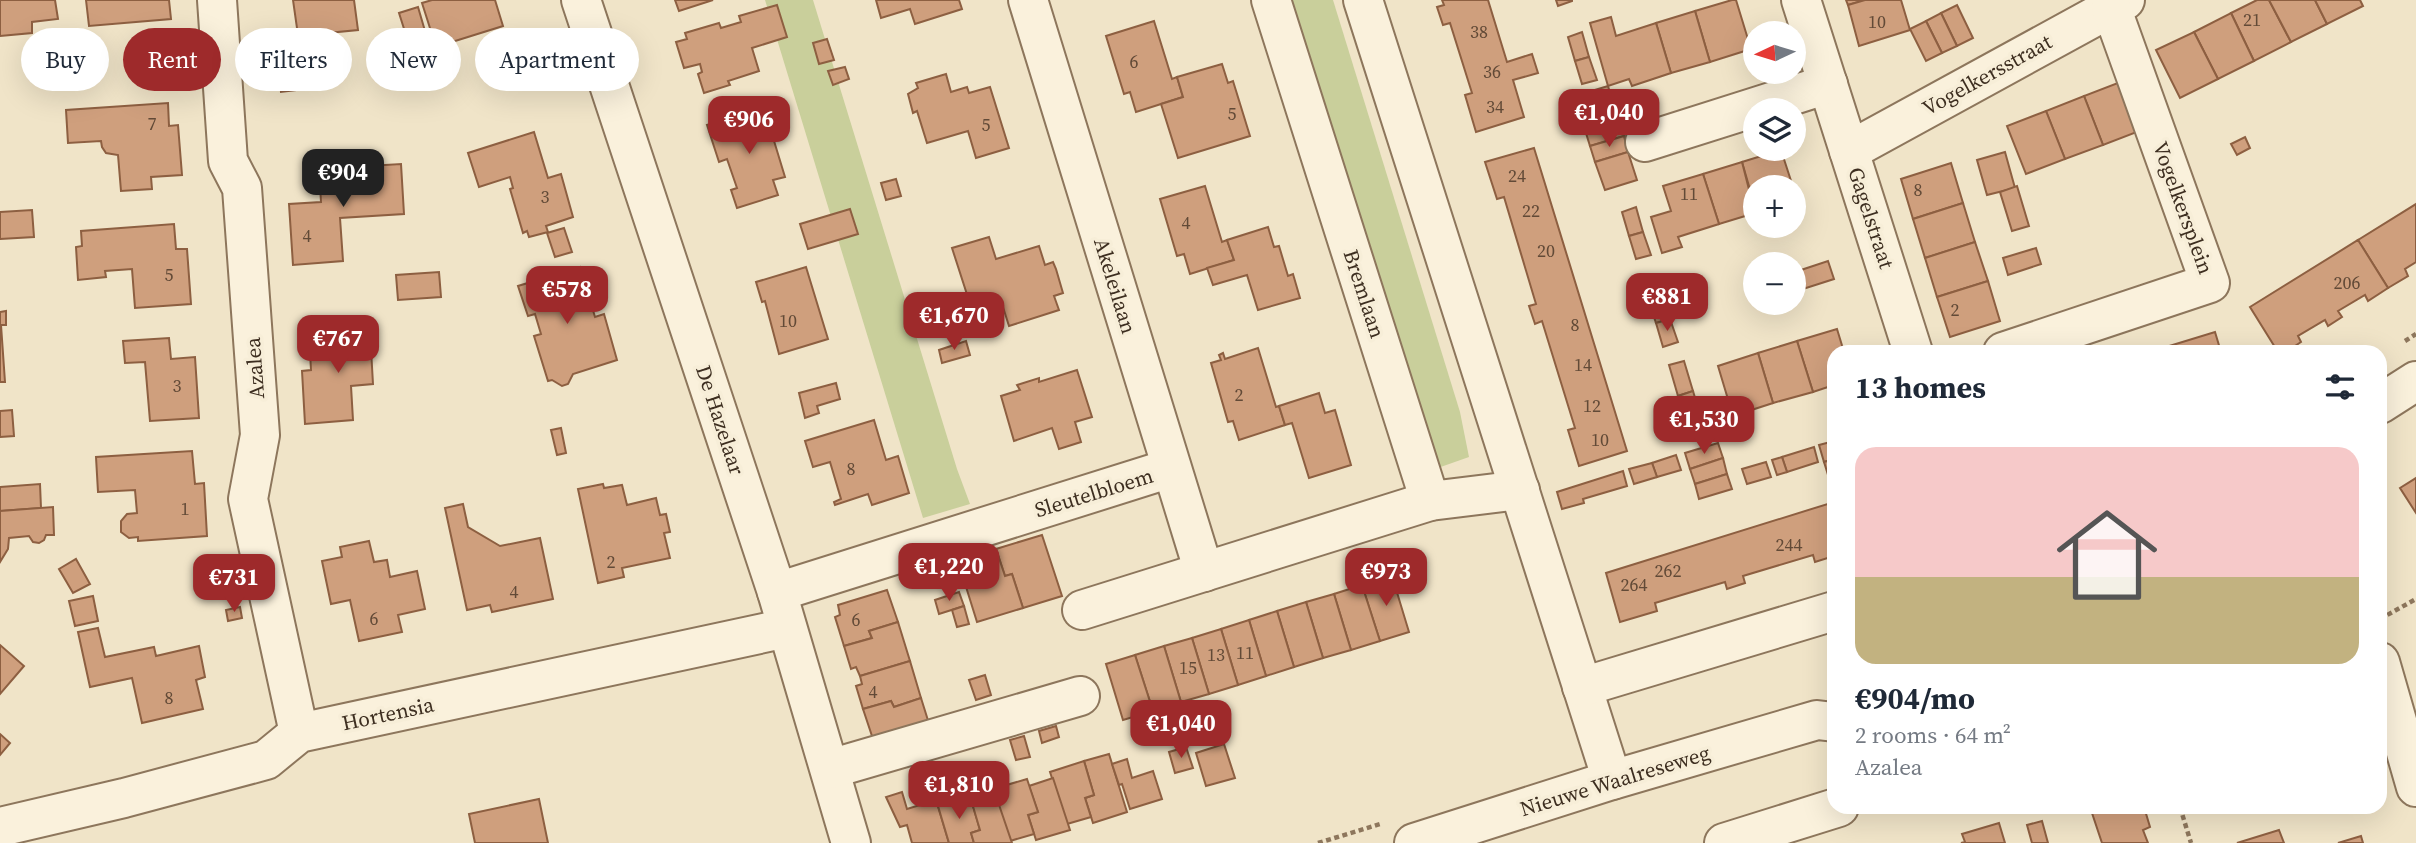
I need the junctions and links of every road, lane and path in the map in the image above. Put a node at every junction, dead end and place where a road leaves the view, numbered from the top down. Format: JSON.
{"nodes":[{"id":1,"x":217,"y":0,"type":"edge"},
{"id":2,"x":581,"y":0,"type":"edge"},
{"id":3,"x":1028,"y":0,"type":"edge"},
{"id":4,"x":1271,"y":0,"type":"edge"},
{"id":5,"x":1363,"y":0,"type":"edge"},
{"id":6,"x":1801,"y":0,"type":"edge"},
{"id":7,"x":2118,"y":4,"type":"edge"},
{"id":8,"x":1828,"y":84,"type":"junction"},
{"id":9,"x":1645,"y":142,"type":"dead end"},
{"id":10,"x":1849,"y":151,"type":"junction"},
{"id":11,"x":1911,"y":345,"type":"edge"},
{"id":12,"x":2024,"y":345,"type":"edge"},
{"id":13,"x":2416,"y":381,"type":"edge"},
{"id":14,"x":2387,"y":400,"type":"edge"},
{"id":15,"x":1171,"y":468,"type":"junction"},
{"id":16,"x":1520,"y":490,"type":"junction"},
{"id":17,"x":1430,"y":501,"type":"junction"},
{"id":18,"x":1204,"y":572,"type":"junction"},
{"id":19,"x":2416,"y":599,"type":"edge"},
{"id":20,"x":782,"y":610,"type":"junction"},
{"id":21,"x":1082,"y":610,"type":"dead end"},
{"id":22,"x":1827,"y":613,"type":"edge"},
{"id":23,"x":2387,"y":615,"type":"edge"},
{"id":24,"x":2387,"y":686,"type":"edge"},
{"id":25,"x":1582,"y":687,"type":"junction"},
{"id":26,"x":1080,"y":696,"type":"dead end"},
{"id":27,"x":1827,"y":715,"type":"edge"},
{"id":28,"x":299,"y":733,"type":"junction"},
{"id":29,"x":830,"y":769,"type":"junction"},
{"id":30,"x":1612,"y":780,"type":"junction"},
{"id":31,"x":2416,"y":786,"type":"edge"},
{"id":32,"x":1827,"y":811,"type":"edge"},
{"id":33,"x":2182,"y":814,"type":"edge"},
{"id":34,"x":0,"y":827,"type":"edge"},
{"id":35,"x":851,"y":843,"type":"edge"},
{"id":36,"x":1414,"y":843,"type":"edge"},
{"id":37,"x":1724,"y":843,"type":"edge"},
{"id":38,"x":2191,"y":843,"type":"edge"}],
"edges":[{"from":1,"to":28,"type":"street","name":"Azalea"},
{"from":2,"to":20,"type":"street","name":"De Hazelaar"},
{"from":3,"to":15,"type":"street","name":"Akeleilaan"},
{"from":4,"to":17,"type":"street","name":"Bremlaan"},
{"from":5,"to":16,"type":"street"},
{"from":6,"to":8,"type":"street","name":"Gagelstraat"},
{"from":7,"to":10,"type":"street","name":"Vogelkersstraat"},
{"from":7,"to":12,"type":"street","name":"Vogelkersplein"},
{"from":8,"to":9,"type":"street"},
{"from":8,"to":10,"type":"street","name":"Gagelstraat"},
{"from":10,"to":11,"type":"street","name":"Gagelstraat"},
{"from":13,"to":14,"type":"street"},
{"from":15,"to":18,"type":"street","name":"Akeleilaan"},
{"from":15,"to":20,"type":"street","name":"Sleutelbloem"},
{"from":16,"to":17,"type":"street"},
{"from":16,"to":25,"type":"street"},
{"from":17,"to":18,"type":"street"},
{"from":18,"to":21,"type":"street"},
{"from":19,"to":23,"type":"path"},
{"from":20,"to":28,"type":"street","name":"Hortensia"},
{"from":20,"to":29,"type":"street","name":"De Hazelaar"},
{"from":22,"to":25,"type":"street"},
{"from":24,"to":31,"type":"street"},
{"from":25,"to":30,"type":"street"},
{"from":26,"to":29,"type":"street"},
{"from":27,"to":30,"type":"street","name":"Nieuwe Waalreseweg"},
{"from":28,"to":34,"type":"street","name":"Hortensia"},
{"from":29,"to":35,"type":"street","name":"De Hazelaar"},
{"from":30,"to":36,"type":"street","name":"Nieuwe Waalreseweg"},
{"from":32,"to":37,"type":"street"},
{"from":33,"to":38,"type":"path"}]}
